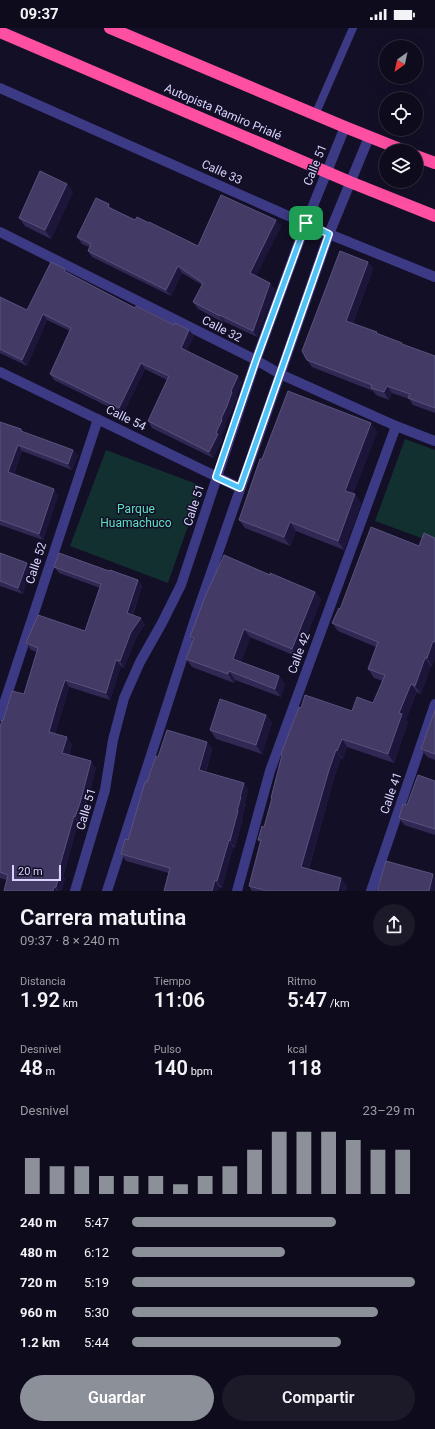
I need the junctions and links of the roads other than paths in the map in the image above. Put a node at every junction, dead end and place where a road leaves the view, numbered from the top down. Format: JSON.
{"nodes":[{"id":1,"x":110,"y":28,"type":"edge"},
{"id":2,"x":353,"y":28,"type":"edge"},
{"id":3,"x":0,"y":32,"type":"edge"},
{"id":4,"x":0,"y":88,"type":"edge"},
{"id":5,"x":315,"y":115,"type":"junction"},
{"id":6,"x":344,"y":127,"type":"junction"},
{"id":7,"x":368,"y":137,"type":"junction"},
{"id":8,"x":386,"y":144,"type":"edge"},
{"id":9,"x":423,"y":159,"type":"edge"},
{"id":10,"x":435,"y":163,"type":"edge"},
{"id":11,"x":327,"y":172,"type":"junction"},
{"id":12,"x":350,"y":182,"type":"junction"},
{"id":13,"x":435,"y":216,"type":"edge"},
{"id":14,"x":306,"y":223,"type":"junction"},
{"id":15,"x":0,"y":232,"type":"edge"},
{"id":16,"x":329,"y":234,"type":"junction"},
{"id":17,"x":435,"y":277,"type":"edge"},
{"id":18,"x":256,"y":360,"type":"junction"},
{"id":19,"x":0,"y":372,"type":"edge"},
{"id":20,"x":280,"y":374,"type":"junction"},
{"id":21,"x":98,"y":419,"type":"junction"},
{"id":22,"x":396,"y":426,"type":"junction"},
{"id":23,"x":435,"y":441,"type":"edge"},
{"id":24,"x":216,"y":477,"type":"junction"},
{"id":25,"x":240,"y":488,"type":"junction"},
{"id":26,"x":435,"y":704,"type":"edge"},
{"id":27,"x":0,"y":716,"type":"edge"},
{"id":28,"x":75,"y":891,"type":"edge"},
{"id":29,"x":107,"y":891,"type":"edge"},
{"id":30,"x":236,"y":891,"type":"edge"},
{"id":31,"x":371,"y":891,"type":"edge"}],
"edges":[{"from":1,"to":5,"type":"highway"},
{"from":2,"to":5,"type":"lane"},
{"from":3,"to":11,"type":"highway","name":"Autopista Ramiro Prialé"},
{"from":4,"to":14,"type":"street","name":"Calle 33"},
{"from":5,"to":6,"type":"highway"},
{"from":6,"to":7,"type":"highway"},
{"from":6,"to":11,"type":"street","name":"Calle 51"},
{"from":7,"to":8,"type":"highway"},
{"from":7,"to":12,"type":"street"},
{"from":9,"to":10,"type":"highway"},
{"from":11,"to":12,"type":"highway","name":"Autopista Ramiro Prialé"},
{"from":11,"to":14,"type":"street","name":"Calle 51"},
{"from":12,"to":13,"type":"highway","name":"Autopista Ramiro Prialé"},
{"from":12,"to":16,"type":"street"},
{"from":14,"to":16,"type":"street","name":"Calle 33"},
{"from":14,"to":18,"type":"street","name":"Calle 51"},
{"from":15,"to":18,"type":"street","name":"Calle 32"},
{"from":16,"to":17,"type":"street","name":"Calle 33"},
{"from":16,"to":20,"type":"street"},
{"from":18,"to":20,"type":"street","name":"Calle 32"},
{"from":18,"to":24,"type":"street","name":"Calle 51"},
{"from":19,"to":21,"type":"street","name":"Calle 54"},
{"from":20,"to":22,"type":"street","name":"Calle 32"},
{"from":20,"to":25,"type":"street"},
{"from":21,"to":24,"type":"street","name":"Calle 54"},
{"from":21,"to":27,"type":"street","name":"Calle 52"},
{"from":22,"to":23,"type":"street","name":"Calle 32"},
{"from":22,"to":30,"type":"street","name":"Calle 42"},
{"from":24,"to":25,"type":"street","name":"Calle 54"},
{"from":24,"to":28,"type":"street","name":"Calle 51"},
{"from":25,"to":29,"type":"street"},
{"from":26,"to":31,"type":"street","name":"Calle 41"}]}
